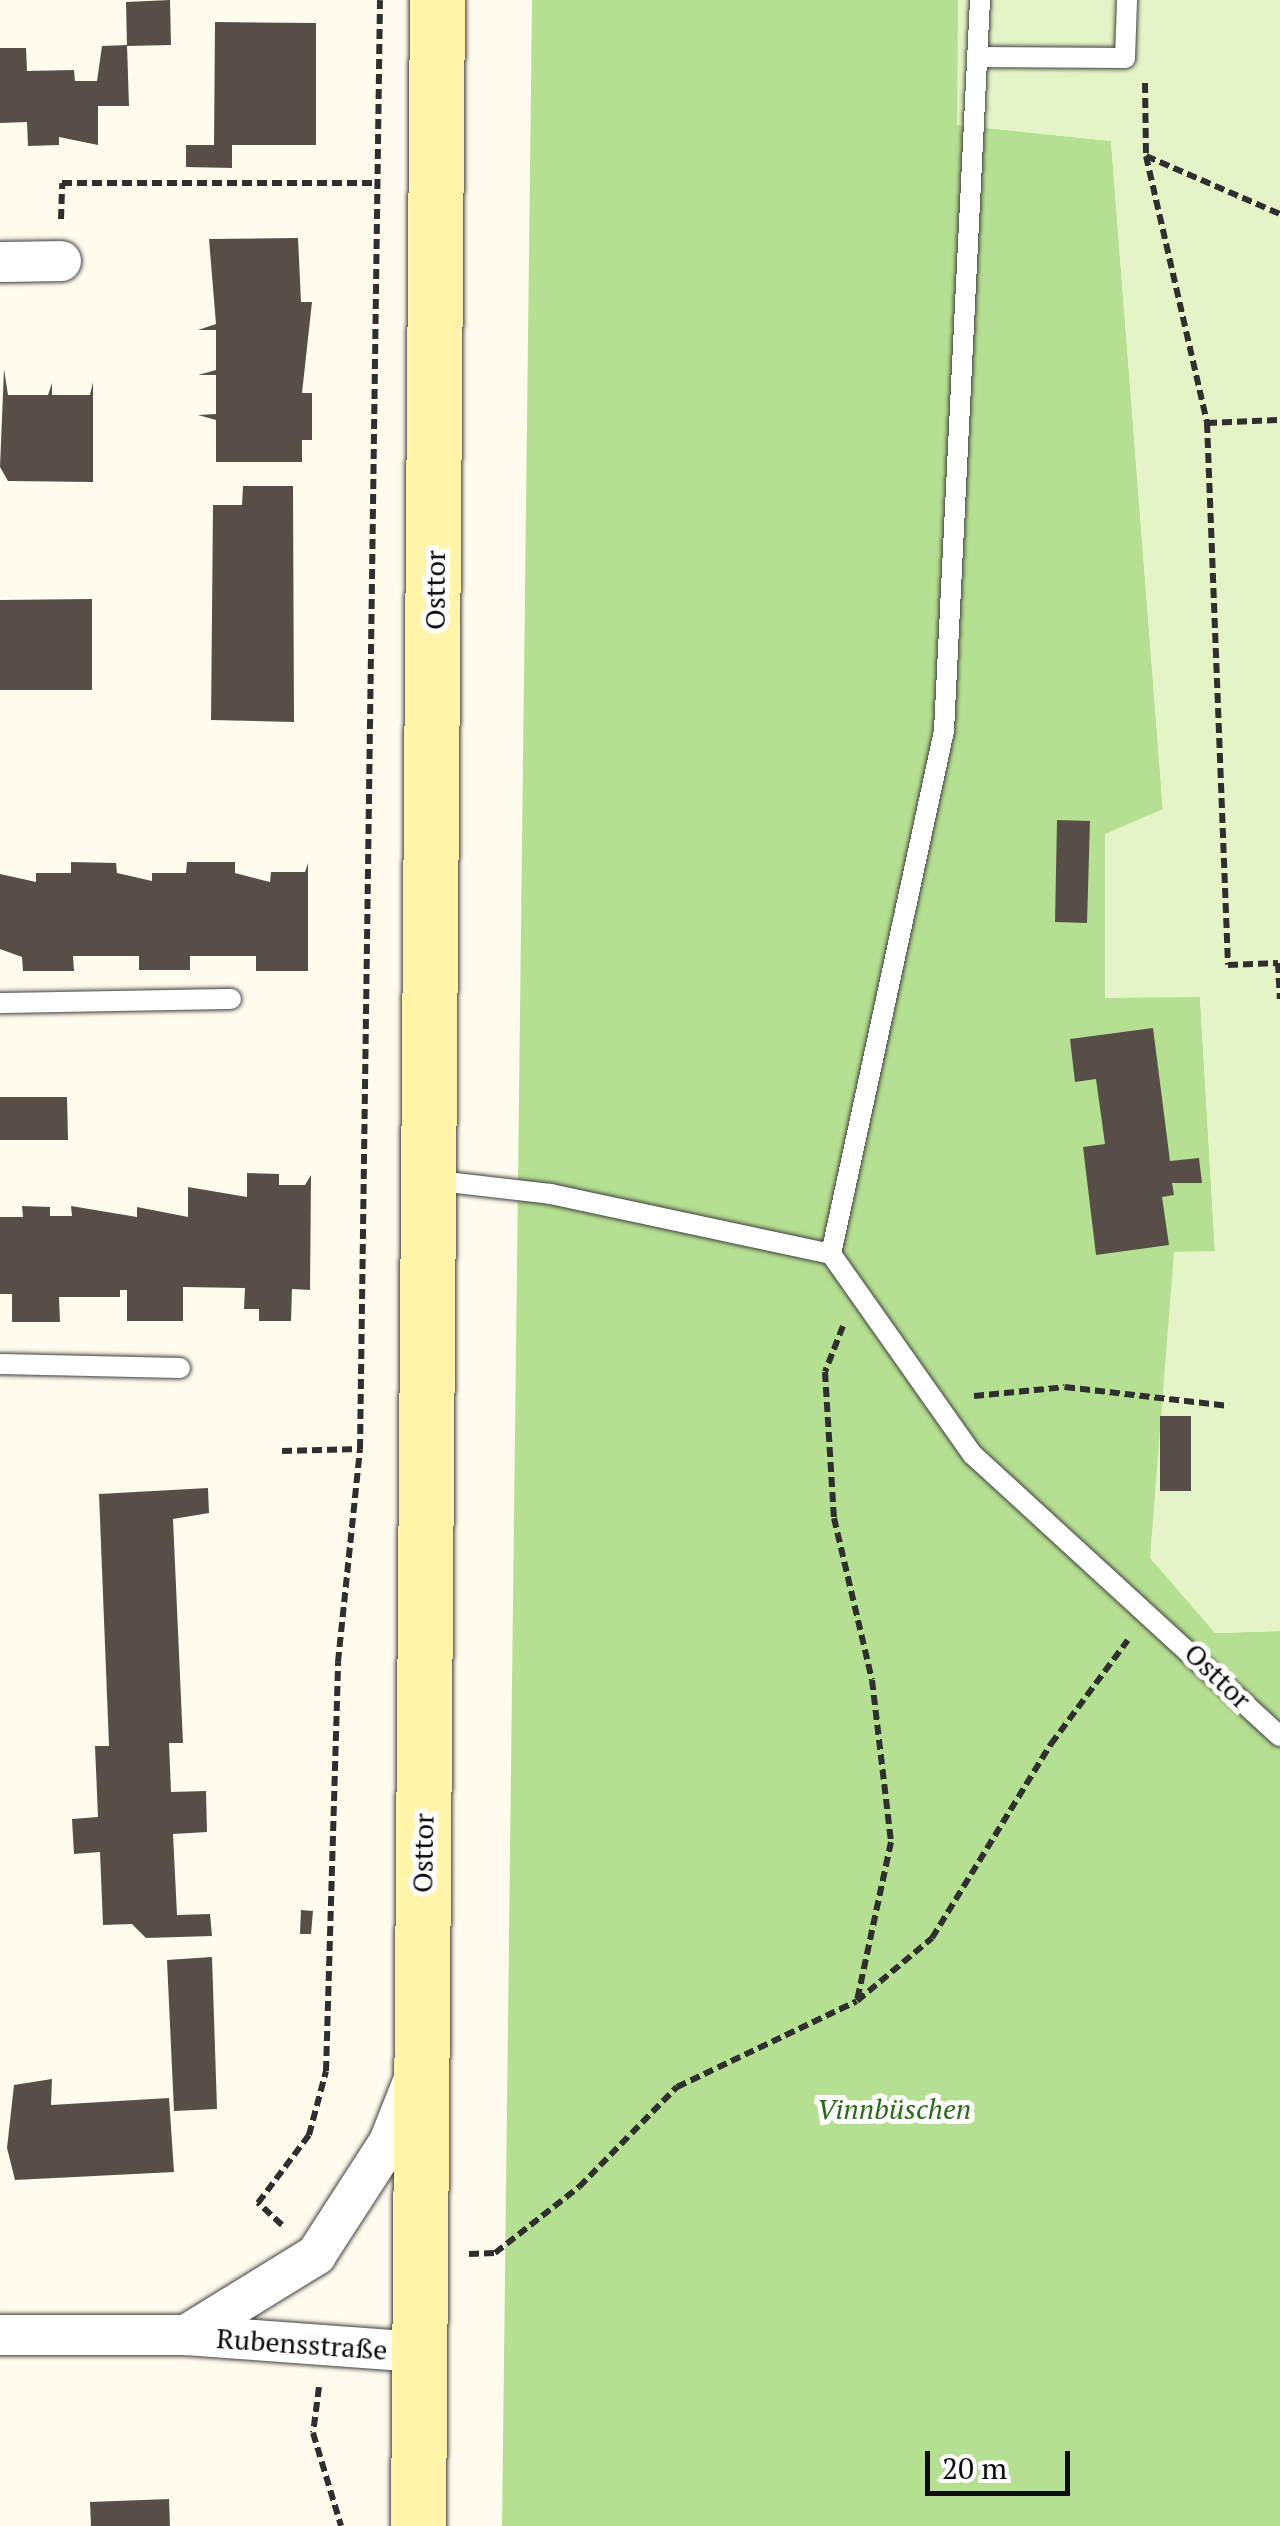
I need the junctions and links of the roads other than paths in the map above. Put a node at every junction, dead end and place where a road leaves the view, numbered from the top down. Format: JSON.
{"nodes":[{"id":1,"x":437,"y":0,"type":"edge"},
{"id":2,"x":980,"y":0,"type":"edge"},
{"id":3,"x":1127,"y":0,"type":"edge"},
{"id":4,"x":978,"y":57,"type":"junction"},
{"id":5,"x":61,"y":261,"type":"road end"},
{"id":6,"x":0,"y":262,"type":"edge"},
{"id":7,"x":232,"y":999,"type":"dead end"},
{"id":8,"x":0,"y":1003,"type":"edge"},
{"id":9,"x":430,"y":1180,"type":"junction"},
{"id":10,"x":831,"y":1254,"type":"junction"},
{"id":11,"x":0,"y":1364,"type":"edge"},
{"id":12,"x":180,"y":1368,"type":"dead end"},
{"id":13,"x":1280,"y":1736,"type":"edge"},
{"id":14,"x":419,"y":2065,"type":"junction"},
{"id":15,"x":0,"y":2335,"type":"edge"},
{"id":16,"x":186,"y":2335,"type":"junction"},
{"id":17,"x":418,"y":2352,"type":"junction"},
{"id":18,"x":418,"y":2526,"type":"edge"}],
"edges":[{"from":1,"to":9,"type":"main road","name":"Osttor"},
{"from":2,"to":4,"type":"lane"},
{"from":3,"to":4,"type":"lane"},
{"from":4,"to":10,"type":"lane"},
{"from":5,"to":6,"type":"street"},
{"from":7,"to":8,"type":"lane"},
{"from":9,"to":10,"type":"lane"},
{"from":9,"to":14,"type":"main road","name":"Osttor"},
{"from":10,"to":13,"type":"lane","name":"Osttor"},
{"from":11,"to":12,"type":"lane"},
{"from":14,"to":16,"type":"street","name":"Rubensstraße"},
{"from":14,"to":17,"type":"main road","name":"Osttor"},
{"from":15,"to":16,"type":"street","name":"Rubensstraße"},
{"from":16,"to":17,"type":"street","name":"Rubensstraße"},
{"from":17,"to":18,"type":"main road","name":"Osttor"}]}
